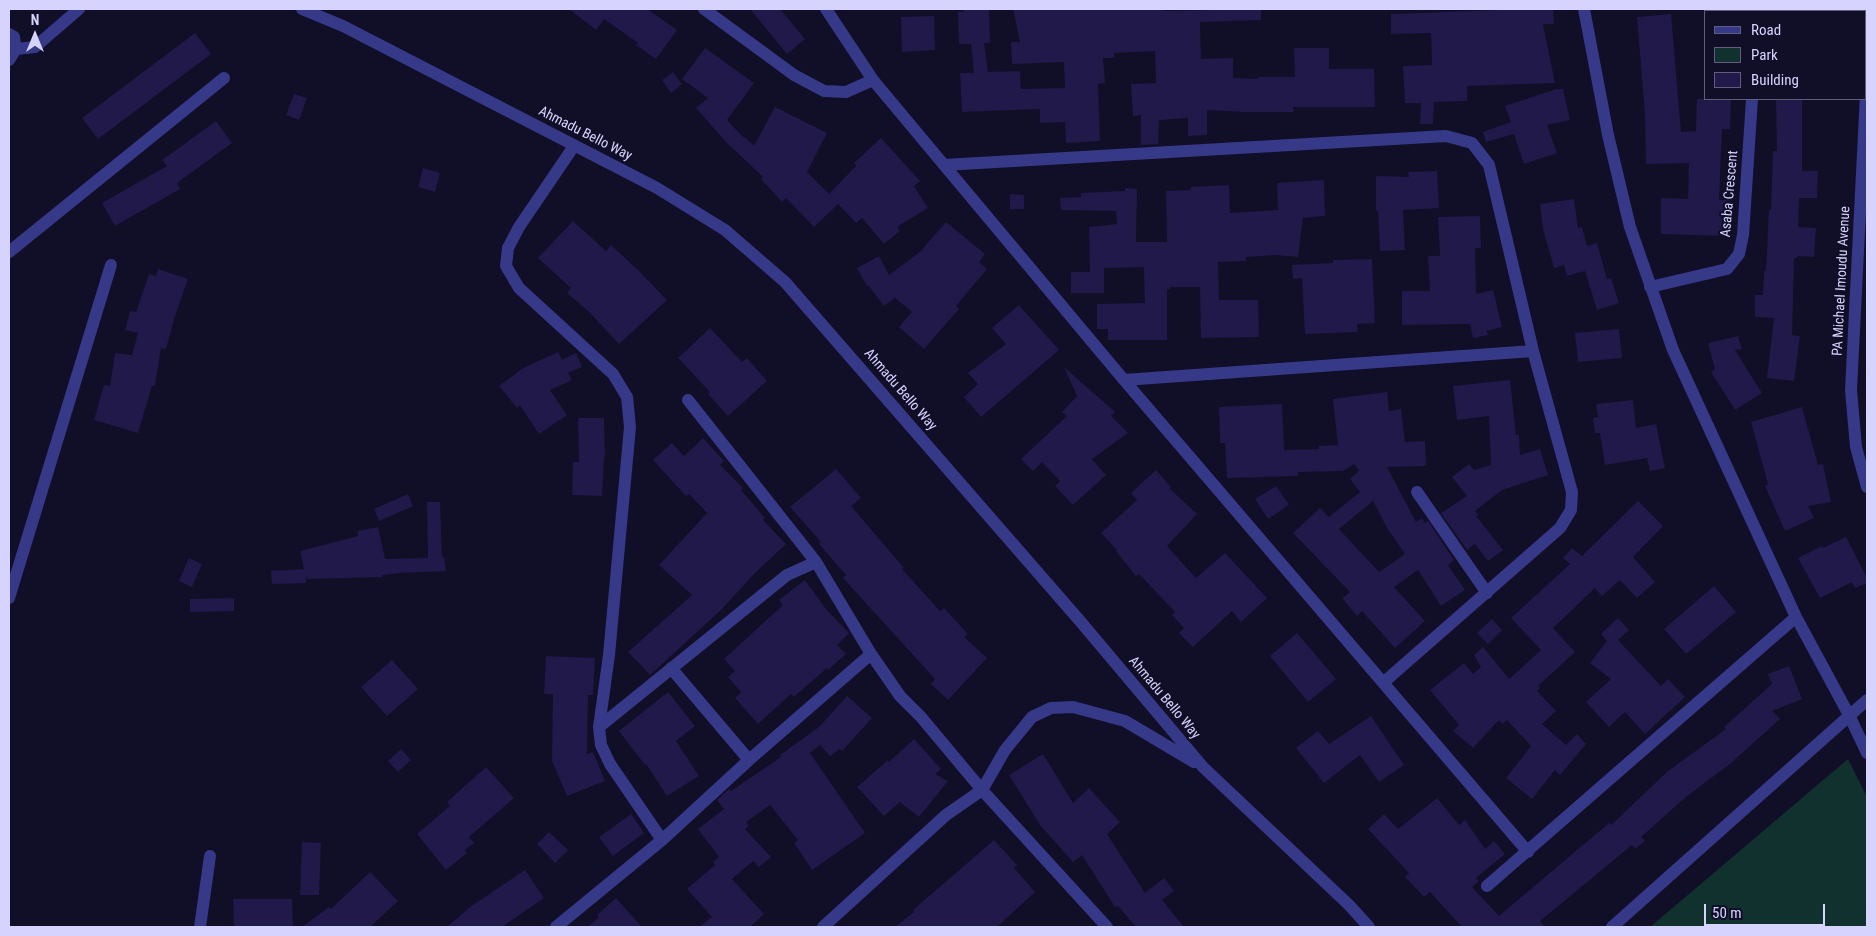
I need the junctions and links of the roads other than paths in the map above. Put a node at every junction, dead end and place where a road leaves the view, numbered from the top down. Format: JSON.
{"nodes":[{"id":1,"x":80,"y":9,"type":"edge"},
{"id":2,"x":302,"y":9,"type":"edge"},
{"id":3,"x":704,"y":9,"type":"edge"},
{"id":4,"x":826,"y":9,"type":"edge"},
{"id":5,"x":1584,"y":9,"type":"edge"},
{"id":6,"x":9,"y":34,"type":"edge"},
{"id":7,"x":16,"y":49,"type":"junction"},
{"id":8,"x":9,"y":60,"type":"edge"},
{"id":9,"x":1867,"y":74,"type":"edge"},
{"id":10,"x":224,"y":78,"type":"dead end"},
{"id":11,"x":873,"y":80,"type":"junction"},
{"id":12,"x":1866,"y":94,"type":"edge"},
{"id":13,"x":1752,"y":100,"type":"edge"},
{"id":14,"x":1866,"y":100,"type":"edge"},
{"id":15,"x":574,"y":146,"type":"junction"},
{"id":16,"x":944,"y":165,"type":"junction"},
{"id":17,"x":9,"y":252,"type":"edge"},
{"id":18,"x":111,"y":265,"type":"dead end"},
{"id":19,"x":1650,"y":287,"type":"junction"},
{"id":20,"x":1533,"y":351,"type":"junction"},
{"id":21,"x":1124,"y":380,"type":"junction"},
{"id":22,"x":688,"y":400,"type":"dead end"},
{"id":23,"x":1867,"y":487,"type":"edge"},
{"id":24,"x":1417,"y":492,"type":"dead end"},
{"id":25,"x":816,"y":562,"type":"junction"},
{"id":26,"x":1487,"y":593,"type":"junction"},
{"id":27,"x":9,"y":598,"type":"edge"},
{"id":28,"x":1796,"y":617,"type":"junction"},
{"id":29,"x":871,"y":654,"type":"junction"},
{"id":30,"x":672,"y":668,"type":"junction"},
{"id":31,"x":1384,"y":682,"type":"junction"},
{"id":32,"x":1867,"y":700,"type":"edge"},
{"id":33,"x":1849,"y":715,"type":"junction"},
{"id":34,"x":598,"y":727,"type":"junction"},
{"id":35,"x":1867,"y":754,"type":"edge"},
{"id":36,"x":749,"y":760,"type":"junction"},
{"id":37,"x":1203,"y":767,"type":"junction"},
{"id":38,"x":982,"y":790,"type":"junction"},
{"id":39,"x":662,"y":840,"type":"junction"},
{"id":40,"x":1528,"y":852,"type":"junction"},
{"id":41,"x":210,"y":856,"type":"dead end"},
{"id":42,"x":1487,"y":886,"type":"dead end"},
{"id":43,"x":200,"y":927,"type":"edge"},
{"id":44,"x":556,"y":927,"type":"edge"},
{"id":45,"x":822,"y":927,"type":"edge"},
{"id":46,"x":1107,"y":927,"type":"edge"},
{"id":47,"x":1369,"y":927,"type":"edge"},
{"id":48,"x":1612,"y":927,"type":"edge"}],
"edges":[{"from":1,"to":7,"type":"street"},
{"from":2,"to":15,"type":"street","name":"Ahmadu Bello Way"},
{"from":3,"to":11,"type":"street"},
{"from":4,"to":11,"type":"street"},
{"from":5,"to":19,"type":"street"},
{"from":6,"to":7,"type":"street"},
{"from":7,"to":8,"type":"street"},
{"from":9,"to":12,"type":"street","name":"PA Michael Imoudu Avenue"},
{"from":10,"to":17,"type":"street"},
{"from":11,"to":16,"type":"street"},
{"from":13,"to":19,"type":"street","name":"Asaba Crescent"},
{"from":14,"to":23,"type":"street","name":"PA Michael Imoudu Avenue"},
{"from":15,"to":34,"type":"street"},
{"from":15,"to":37,"type":"street","name":"Ahmadu Bello Way"},
{"from":16,"to":20,"type":"street"},
{"from":16,"to":21,"type":"street"},
{"from":18,"to":27,"type":"street"},
{"from":19,"to":28,"type":"street"},
{"from":20,"to":21,"type":"street"},
{"from":20,"to":26,"type":"street"},
{"from":21,"to":31,"type":"street"},
{"from":22,"to":25,"type":"street"},
{"from":24,"to":26,"type":"street"},
{"from":25,"to":29,"type":"street"},
{"from":25,"to":30,"type":"street"},
{"from":26,"to":31,"type":"street"},
{"from":28,"to":33,"type":"street"},
{"from":28,"to":40,"type":"street"},
{"from":29,"to":36,"type":"street"},
{"from":29,"to":38,"type":"street"},
{"from":30,"to":34,"type":"street"},
{"from":30,"to":36,"type":"street"},
{"from":31,"to":40,"type":"street"},
{"from":32,"to":33,"type":"street"},
{"from":33,"to":35,"type":"street"},
{"from":33,"to":48,"type":"street"},
{"from":34,"to":39,"type":"street"},
{"from":36,"to":39,"type":"street"},
{"from":37,"to":38,"type":"street"},
{"from":37,"to":47,"type":"street","name":"Ahmadu Bello Way"},
{"from":38,"to":45,"type":"street"},
{"from":38,"to":46,"type":"street"},
{"from":39,"to":44,"type":"street"},
{"from":40,"to":42,"type":"street"},
{"from":41,"to":43,"type":"street"}]}
